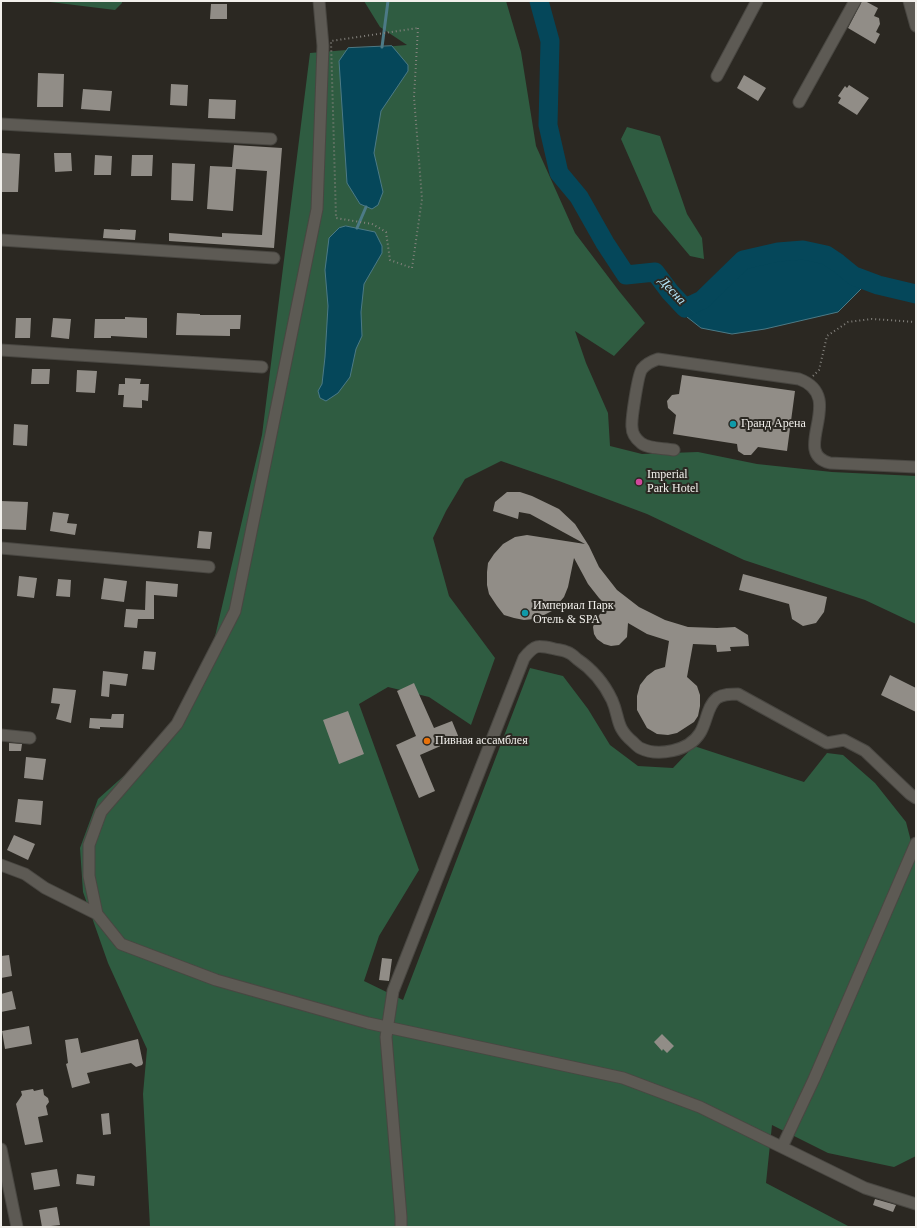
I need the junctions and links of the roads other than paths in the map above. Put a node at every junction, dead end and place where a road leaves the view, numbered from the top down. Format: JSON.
{"nodes":[{"id":1,"x":319,"y":1,"type":"edge"},
{"id":2,"x":757,"y":1,"type":"edge"},
{"id":3,"x":855,"y":1,"type":"edge"},
{"id":4,"x":909,"y":1,"type":"edge"},
{"id":5,"x":916,"y":26,"type":"edge"},
{"id":6,"x":717,"y":76,"type":"dead end"},
{"id":7,"x":799,"y":102,"type":"dead end"},
{"id":8,"x":1,"y":124,"type":"edge"},
{"id":9,"x":271,"y":139,"type":"dead end"},
{"id":10,"x":1,"y":240,"type":"edge"},
{"id":11,"x":274,"y":258,"type":"dead end"},
{"id":12,"x":1,"y":350,"type":"edge"},
{"id":13,"x":262,"y":367,"type":"dead end"},
{"id":14,"x":674,"y":450,"type":"dead end"},
{"id":15,"x":916,"y":467,"type":"edge"},
{"id":16,"x":1,"y":548,"type":"edge"},
{"id":17,"x":209,"y":567,"type":"dead end"},
{"id":18,"x":1,"y":735,"type":"edge"},
{"id":19,"x":30,"y":738,"type":"dead end"},
{"id":20,"x":916,"y":798,"type":"edge"},
{"id":21,"x":916,"y":843,"type":"edge"},
{"id":22,"x":1,"y":866,"type":"edge"},
{"id":23,"x":97,"y":914,"type":"junction"},
{"id":24,"x":387,"y":1027,"type":"junction"},
{"id":25,"x":782,"y":1147,"type":"junction"},
{"id":26,"x":1,"y":1149,"type":"edge"},
{"id":27,"x":916,"y":1204,"type":"edge"},
{"id":28,"x":17,"y":1227,"type":"edge"},
{"id":29,"x":401,"y":1227,"type":"edge"}],
"edges":[{"from":1,"to":23,"type":"street"},
{"from":2,"to":6,"type":"street"},
{"from":3,"to":7,"type":"street"},
{"from":4,"to":5,"type":"street"},
{"from":8,"to":9,"type":"street"},
{"from":10,"to":11,"type":"street"},
{"from":12,"to":13,"type":"street"},
{"from":14,"to":15,"type":"street"},
{"from":16,"to":17,"type":"street"},
{"from":18,"to":19,"type":"street"},
{"from":20,"to":24,"type":"street"},
{"from":21,"to":25,"type":"street"},
{"from":22,"to":23,"type":"street"},
{"from":23,"to":24,"type":"street"},
{"from":24,"to":25,"type":"street"},
{"from":24,"to":29,"type":"street"},
{"from":25,"to":27,"type":"street"},
{"from":26,"to":28,"type":"street"}]}
